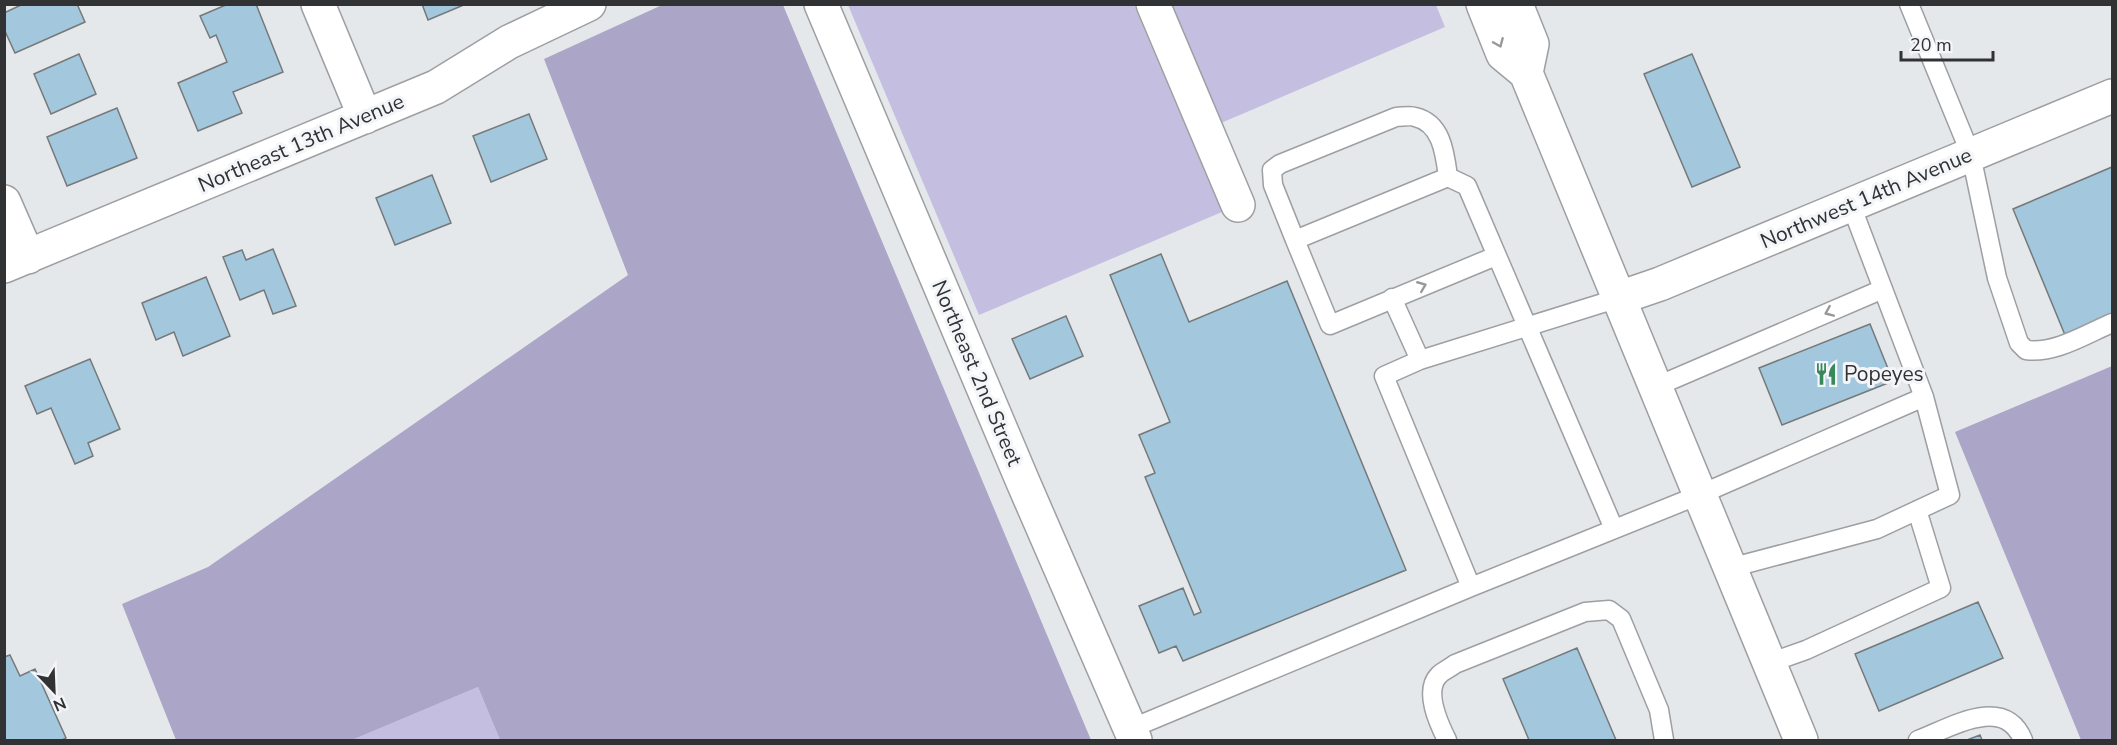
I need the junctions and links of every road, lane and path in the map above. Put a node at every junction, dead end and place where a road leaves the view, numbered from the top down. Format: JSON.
{"nodes":[{"id":1,"x":318,"y":4,"type":"edge"},
{"id":2,"x":589,"y":4,"type":"edge"},
{"id":3,"x":822,"y":4,"type":"edge"},
{"id":4,"x":1153,"y":4,"type":"edge"},
{"id":5,"x":1483,"y":4,"type":"edge"},
{"id":6,"x":1516,"y":4,"type":"edge"},
{"id":7,"x":1909,"y":4,"type":"edge"},
{"id":8,"x":1526,"y":73,"type":"junction"},
{"id":9,"x":2112,"y":96,"type":"edge"},
{"id":10,"x":365,"y":117,"type":"junction"},
{"id":11,"x":1971,"y":155,"type":"junction"},
{"id":12,"x":1448,"y":177,"type":"junction"},
{"id":13,"x":4,"y":202,"type":"edge"},
{"id":14,"x":1238,"y":205,"type":"dead end"},
{"id":15,"x":1851,"y":205,"type":"junction"},
{"id":16,"x":1295,"y":240,"type":"junction"},
{"id":17,"x":1496,"y":256,"type":"junction"},
{"id":18,"x":16,"y":262,"type":"edge"},
{"id":19,"x":1883,"y":289,"type":"junction"},
{"id":20,"x":1392,"y":298,"type":"junction"},
{"id":21,"x":1619,"y":298,"type":"junction"},
{"id":22,"x":2112,"y":323,"type":"edge"},
{"id":23,"x":1526,"y":327,"type":"junction"},
{"id":24,"x":1420,"y":360,"type":"junction"},
{"id":25,"x":1655,"y":387,"type":"junction"},
{"id":26,"x":1924,"y":398,"type":"junction"},
{"id":27,"x":1699,"y":495,"type":"junction"},
{"id":28,"x":1917,"y":510,"type":"junction"},
{"id":29,"x":1614,"y":529,"type":"junction"},
{"id":30,"x":1730,"y":568,"type":"junction"},
{"id":31,"x":1471,"y":587,"type":"junction"},
{"id":32,"x":1769,"y":663,"type":"junction"},
{"id":33,"x":1132,"y":735,"type":"edge"},
{"id":34,"x":1447,"y":741,"type":"edge"},
{"id":35,"x":1664,"y":741,"type":"edge"},
{"id":36,"x":1801,"y":741,"type":"edge"},
{"id":37,"x":1918,"y":741,"type":"edge"},
{"id":38,"x":2023,"y":741,"type":"edge"}],
"edges":[{"from":1,"to":10,"type":"street"},
{"from":2,"to":10,"type":"street","name":"Northeast 13th Avenue"},
{"from":3,"to":33,"type":"street","name":"Northeast 2nd Street"},
{"from":4,"to":14,"type":"street"},
{"from":5,"to":8,"type":"street","one_way":true},
{"from":6,"to":8,"type":"street"},
{"from":7,"to":11,"type":"lane"},
{"from":8,"to":21,"type":"street"},
{"from":9,"to":11,"type":"street","name":"Northwest 14th Avenue"},
{"from":10,"to":18,"type":"street","name":"Northeast 13th Avenue"},
{"from":11,"to":15,"type":"street","name":"Northwest 14th Avenue"},
{"from":11,"to":22,"type":"lane"},
{"from":12,"to":16,"type":"lane"},
{"from":12,"to":16,"type":"lane"},
{"from":12,"to":17,"type":"lane"},
{"from":13,"to":18,"type":"street"},
{"from":15,"to":19,"type":"lane"},
{"from":15,"to":21,"type":"street","name":"Northwest 14th Avenue"},
{"from":16,"to":20,"type":"lane"},
{"from":20,"to":17,"type":"lane","one_way":true},
{"from":17,"to":23,"type":"lane"},
{"from":19,"to":25,"type":"lane","one_way":true},
{"from":19,"to":26,"type":"lane"},
{"from":20,"to":24,"type":"lane"},
{"from":21,"to":23,"type":"lane"},
{"from":21,"to":25,"type":"street"},
{"from":23,"to":24,"type":"lane"},
{"from":23,"to":29,"type":"lane"},
{"from":24,"to":31,"type":"lane"},
{"from":25,"to":27,"type":"street"},
{"from":26,"to":27,"type":"lane"},
{"from":26,"to":28,"type":"lane"},
{"from":27,"to":29,"type":"lane"},
{"from":27,"to":30,"type":"street"},
{"from":28,"to":30,"type":"lane"},
{"from":28,"to":32,"type":"lane"},
{"from":29,"to":31,"type":"lane"},
{"from":30,"to":32,"type":"street"},
{"from":31,"to":33,"type":"lane"},
{"from":32,"to":36,"type":"street"},
{"from":34,"to":35,"type":"lane"},
{"from":37,"to":38,"type":"lane"}]}
